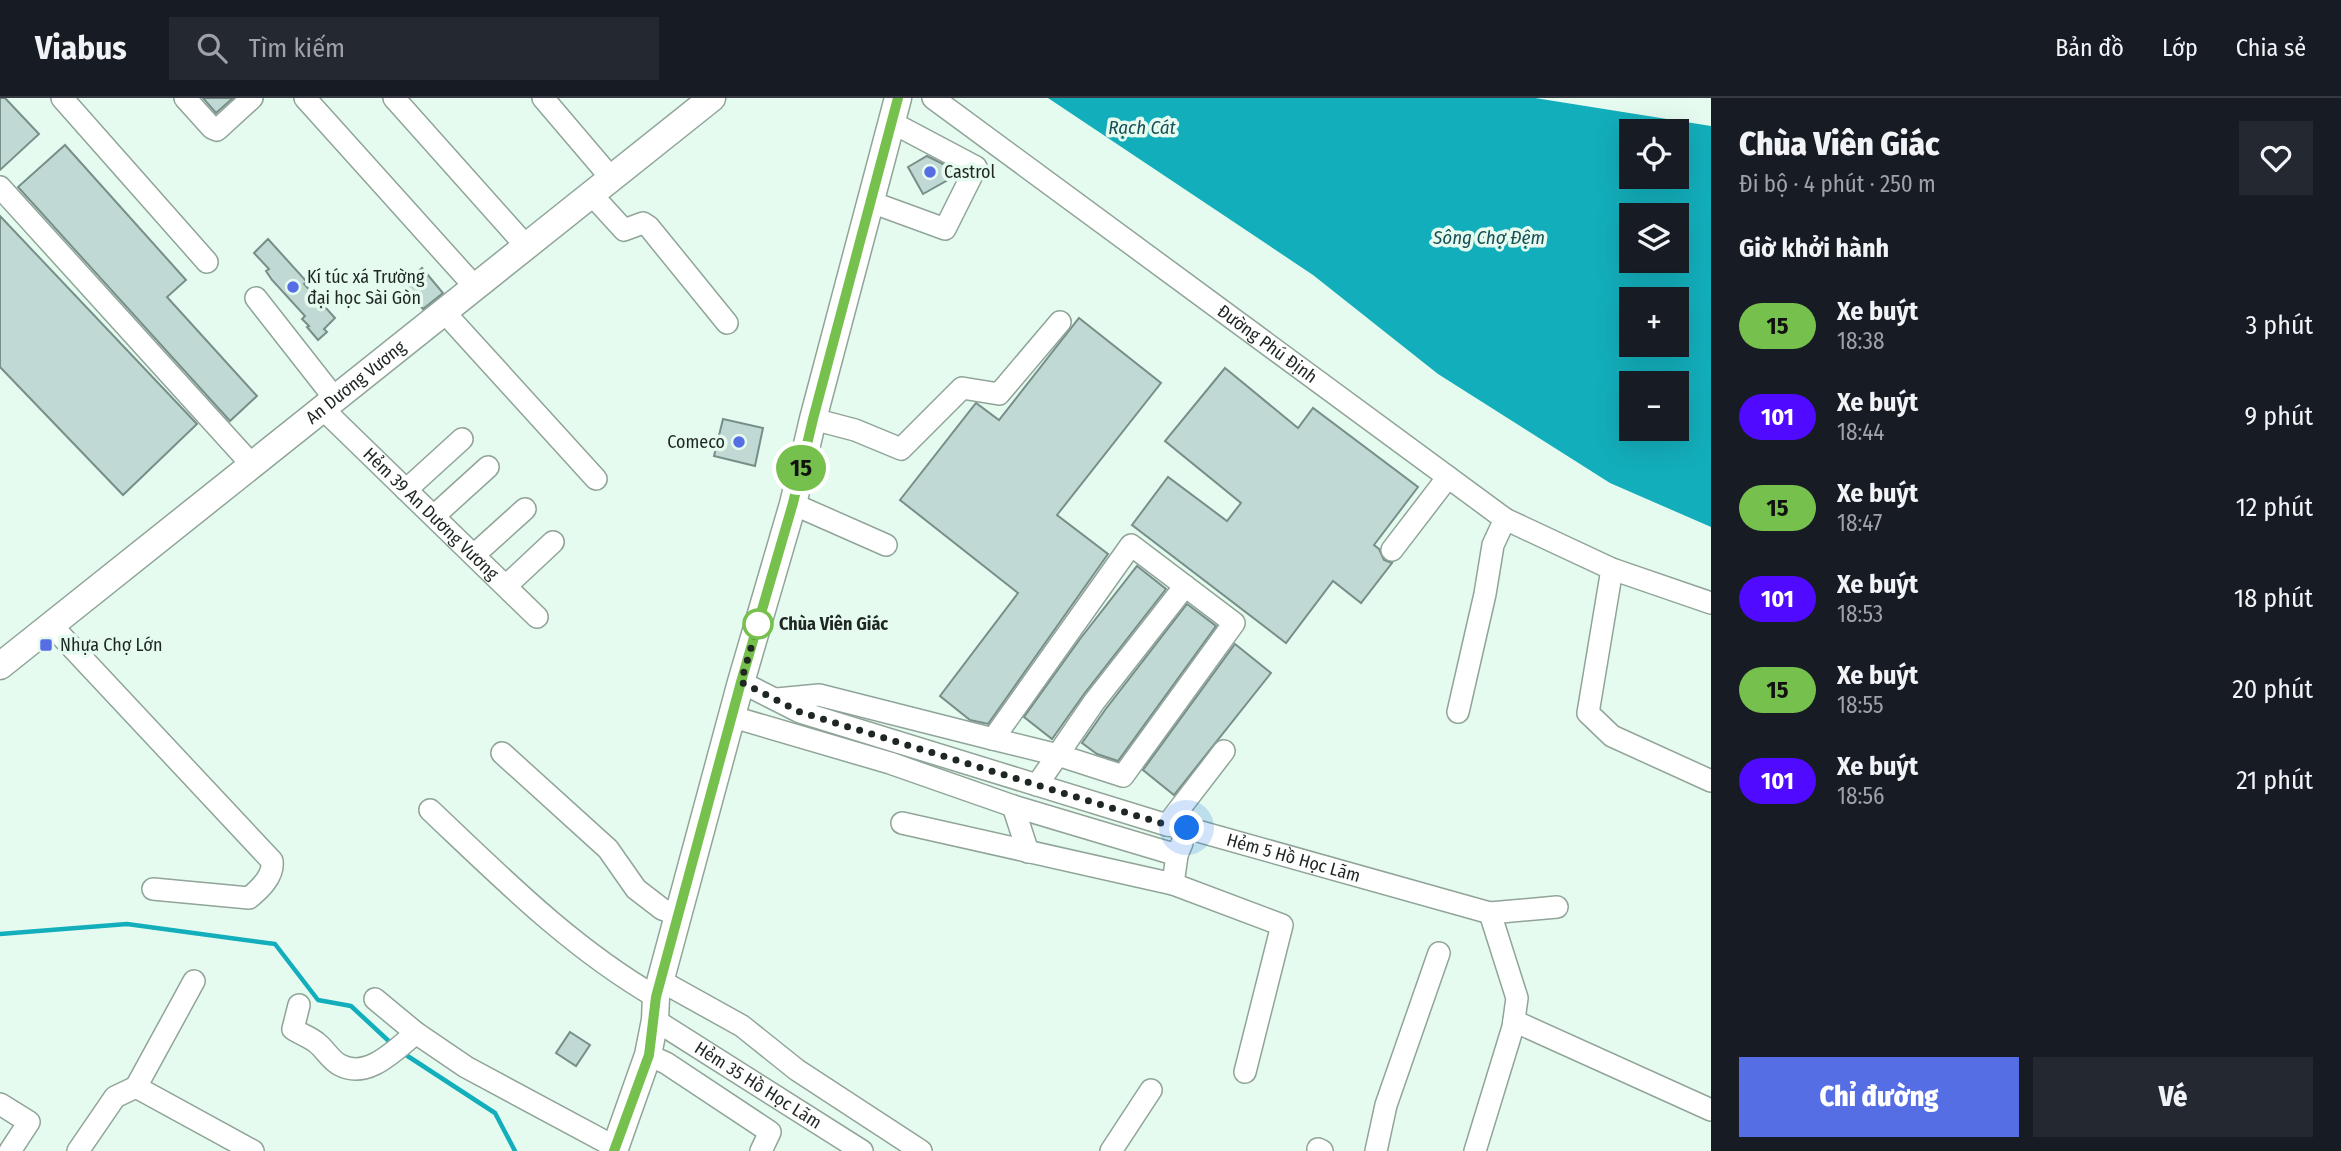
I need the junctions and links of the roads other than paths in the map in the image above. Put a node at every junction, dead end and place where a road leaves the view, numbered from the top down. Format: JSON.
{"nodes":[{"id":1,"x":62,"y":98,"type":"edge"},
{"id":2,"x":185,"y":98,"type":"edge"},
{"id":3,"x":252,"y":98,"type":"edge"},
{"id":4,"x":305,"y":98,"type":"edge"},
{"id":5,"x":394,"y":98,"type":"edge"},
{"id":6,"x":542,"y":98,"type":"edge"},
{"id":7,"x":712,"y":98,"type":"edge"},
{"id":8,"x":933,"y":98,"type":"edge"},
{"id":9,"x":894,"y":110,"type":"edge"},
{"id":10,"x":0,"y":187,"type":"edge"},
{"id":11,"x":602,"y":187,"type":"junction"},
{"id":12,"x":871,"y":202,"type":"junction"},
{"id":13,"x":527,"y":247,"type":"junction"},
{"id":14,"x":207,"y":262,"type":"dead end"},
{"id":15,"x":476,"y":288,"type":"junction"},
{"id":16,"x":256,"y":298,"type":"dead end"},
{"id":17,"x":444,"y":313,"type":"junction"},
{"id":18,"x":1060,"y":322,"type":"dead end"},
{"id":19,"x":727,"y":323,"type":"dead end"},
{"id":20,"x":330,"y":405,"type":"junction"},
{"id":21,"x":813,"y":419,"type":"junction"},
{"id":22,"x":462,"y":439,"type":"dead end"},
{"id":23,"x":253,"y":466,"type":"junction"},
{"id":24,"x":488,"y":467,"type":"dead end"},
{"id":25,"x":1448,"y":477,"type":"junction"},
{"id":26,"x":596,"y":479,"type":"dead end"},
{"id":27,"x":407,"y":490,"type":"junction"},
{"id":28,"x":793,"y":503,"type":"junction"},
{"id":29,"x":525,"y":509,"type":"dead end"},
{"id":30,"x":434,"y":516,"type":"junction"},
{"id":31,"x":1505,"y":519,"type":"junction"},
{"id":32,"x":553,"y":542,"type":"dead end"},
{"id":33,"x":886,"y":544,"type":"dead end"},
{"id":34,"x":1392,"y":550,"type":"dead end"},
{"id":35,"x":474,"y":555,"type":"junction"},
{"id":36,"x":1612,"y":569,"type":"junction"},
{"id":37,"x":506,"y":586,"type":"junction"},
{"id":38,"x":1185,"y":586,"type":"junction"},
{"id":39,"x":1711,"y":603,"type":"edge"},
{"id":40,"x":537,"y":617,"type":"dead end"},
{"id":41,"x":52,"y":626,"type":"junction"},
{"id":42,"x":0,"y":666,"type":"edge"},
{"id":43,"x":741,"y":682,"type":"junction"},
{"id":44,"x":776,"y":699,"type":"junction"},
{"id":45,"x":1458,"y":712,"type":"dead end"},
{"id":46,"x":733,"y":717,"type":"junction"},
{"id":47,"x":993,"y":739,"type":"junction"},
{"id":48,"x":1224,"y":751,"type":"dead end"},
{"id":49,"x":502,"y":752,"type":"dead end"},
{"id":50,"x":1058,"y":755,"type":"junction"},
{"id":51,"x":1709,"y":776,"type":"edge"},
{"id":52,"x":1037,"y":785,"type":"junction"},
{"id":53,"x":1013,"y":806,"type":"junction"},
{"id":54,"x":430,"y":810,"type":"dead end"},
{"id":55,"x":902,"y":823,"type":"dead end"},
{"id":56,"x":1177,"y":827,"type":"junction"},
{"id":57,"x":1028,"y":852,"type":"junction"},
{"id":58,"x":1177,"y":855,"type":"junction"},
{"id":59,"x":1173,"y":884,"type":"junction"},
{"id":60,"x":153,"y":889,"type":"dead end"},
{"id":61,"x":1557,"y":907,"type":"dead end"},
{"id":62,"x":1490,"y":913,"type":"junction"},
{"id":63,"x":678,"y":915,"type":"junction"},
{"id":64,"x":1439,"y":953,"type":"dead end"},
{"id":65,"x":194,"y":981,"type":"dead end"},
{"id":66,"x":375,"y":999,"type":"dead end"},
{"id":67,"x":657,"y":999,"type":"junction"},
{"id":68,"x":299,"y":1005,"type":"dead end"},
{"id":69,"x":1514,"y":1021,"type":"junction"},
{"id":70,"x":416,"y":1033,"type":"junction"},
{"id":71,"x":649,"y":1055,"type":"junction"},
{"id":72,"x":1245,"y":1072,"type":"dead end"},
{"id":73,"x":136,"y":1087,"type":"junction"},
{"id":74,"x":1151,"y":1090,"type":"dead end"},
{"id":75,"x":0,"y":1104,"type":"edge"},
{"id":76,"x":1711,"y":1110,"type":"edge"},
{"id":77,"x":614,"y":1149,"type":"edge"},
{"id":78,"x":10,"y":1151,"type":"edge"},
{"id":79,"x":78,"y":1151,"type":"edge"},
{"id":80,"x":253,"y":1151,"type":"edge"},
{"id":81,"x":761,"y":1151,"type":"edge"},
{"id":82,"x":862,"y":1151,"type":"edge"},
{"id":83,"x":921,"y":1151,"type":"edge"},
{"id":84,"x":1111,"y":1151,"type":"edge"},
{"id":85,"x":1376,"y":1151,"type":"edge"},
{"id":86,"x":1475,"y":1151,"type":"edge"}],
"edges":[{"from":1,"to":14,"type":"street"},
{"from":2,"to":3,"type":"street"},
{"from":4,"to":15,"type":"street"},
{"from":5,"to":13,"type":"street"},
{"from":6,"to":11,"type":"street"},
{"from":7,"to":11,"type":"main road","name":"An Dương Vương"},
{"from":8,"to":25,"type":"street","name":"Đường Phú Định"},
{"from":9,"to":12,"type":"main road"},
{"from":9,"to":12,"type":"street"},
{"from":10,"to":23,"type":"street"},
{"from":11,"to":13,"type":"main road","name":"An Dương Vương"},
{"from":11,"to":19,"type":"street"},
{"from":12,"to":21,"type":"main road"},
{"from":13,"to":15,"type":"main road","name":"An Dương Vương"},
{"from":15,"to":17,"type":"main road","name":"An Dương Vương"},
{"from":16,"to":20,"type":"street","name":"Hẻm 39 An Dương Vương"},
{"from":17,"to":20,"type":"main road","name":"An Dương Vương"},
{"from":17,"to":26,"type":"street"},
{"from":18,"to":21,"type":"street"},
{"from":20,"to":23,"type":"main road","name":"An Dương Vương"},
{"from":20,"to":27,"type":"street","name":"Hẻm 39 An Dương Vương"},
{"from":21,"to":28,"type":"main road"},
{"from":22,"to":27,"type":"street"},
{"from":23,"to":41,"type":"main road","name":"An Dương Vương"},
{"from":24,"to":30,"type":"street"},
{"from":25,"to":31,"type":"street","name":"Đường Phú Định"},
{"from":25,"to":34,"type":"street"},
{"from":27,"to":30,"type":"street","name":"Hẻm 39 An Dương Vương"},
{"from":28,"to":33,"type":"street"},
{"from":28,"to":43,"type":"main road"},
{"from":29,"to":35,"type":"street"},
{"from":30,"to":35,"type":"street","name":"Hẻm 39 An Dương Vương"},
{"from":31,"to":36,"type":"street","name":"Đường Phú Định"},
{"from":31,"to":45,"type":"street"},
{"from":32,"to":37,"type":"street"},
{"from":35,"to":37,"type":"street","name":"Hẻm 39 An Dương Vương"},
{"from":36,"to":39,"type":"street","name":"Đường Phú Định"},
{"from":36,"to":51,"type":"street"},
{"from":37,"to":40,"type":"street","name":"Hẻm 39 An Dương Vương"},
{"from":38,"to":47,"type":"street"},
{"from":38,"to":50,"type":"street"},
{"from":38,"to":50,"type":"street"},
{"from":41,"to":42,"type":"main road","name":"An Dương Vương"},
{"from":41,"to":60,"type":"street"},
{"from":43,"to":44,"type":"street","name":"Hẻm 5 Hồ Học Lãm"},
{"from":43,"to":46,"type":"main road"},
{"from":44,"to":47,"type":"street"},
{"from":44,"to":52,"type":"street","name":"Hẻm 5 Hồ Học Lãm"},
{"from":46,"to":53,"type":"street"},
{"from":46,"to":63,"type":"main road"},
{"from":47,"to":50,"type":"street"},
{"from":48,"to":56,"type":"street"},
{"from":49,"to":63,"type":"street"},
{"from":50,"to":52,"type":"street"},
{"from":52,"to":56,"type":"street","name":"Hẻm 5 Hồ Học Lãm"},
{"from":53,"to":57,"type":"street"},
{"from":53,"to":58,"type":"street"},
{"from":54,"to":67,"type":"street"},
{"from":55,"to":57,"type":"street"},
{"from":56,"to":58,"type":"street"},
{"from":56,"to":62,"type":"street","name":"Hẻm 5 Hồ Học Lãm"},
{"from":57,"to":59,"type":"street"},
{"from":58,"to":59,"type":"street"},
{"from":59,"to":72,"type":"street"},
{"from":61,"to":62,"type":"street"},
{"from":62,"to":69,"type":"street"},
{"from":63,"to":67,"type":"main road"},
{"from":64,"to":85,"type":"street"},
{"from":65,"to":73,"type":"street"},
{"from":66,"to":70,"type":"street"},
{"from":67,"to":71,"type":"main road"},
{"from":67,"to":82,"type":"street","name":"Hẻm 35 Hồ Học Lãm"},
{"from":67,"to":83,"type":"street"},
{"from":68,"to":70,"type":"street"},
{"from":69,"to":76,"type":"street"},
{"from":69,"to":86,"type":"street"},
{"from":70,"to":77,"type":"street"},
{"from":71,"to":77,"type":"main road"},
{"from":71,"to":81,"type":"street"},
{"from":73,"to":79,"type":"street"},
{"from":73,"to":80,"type":"street"},
{"from":74,"to":84,"type":"street"},
{"from":75,"to":78,"type":"street"}]}
